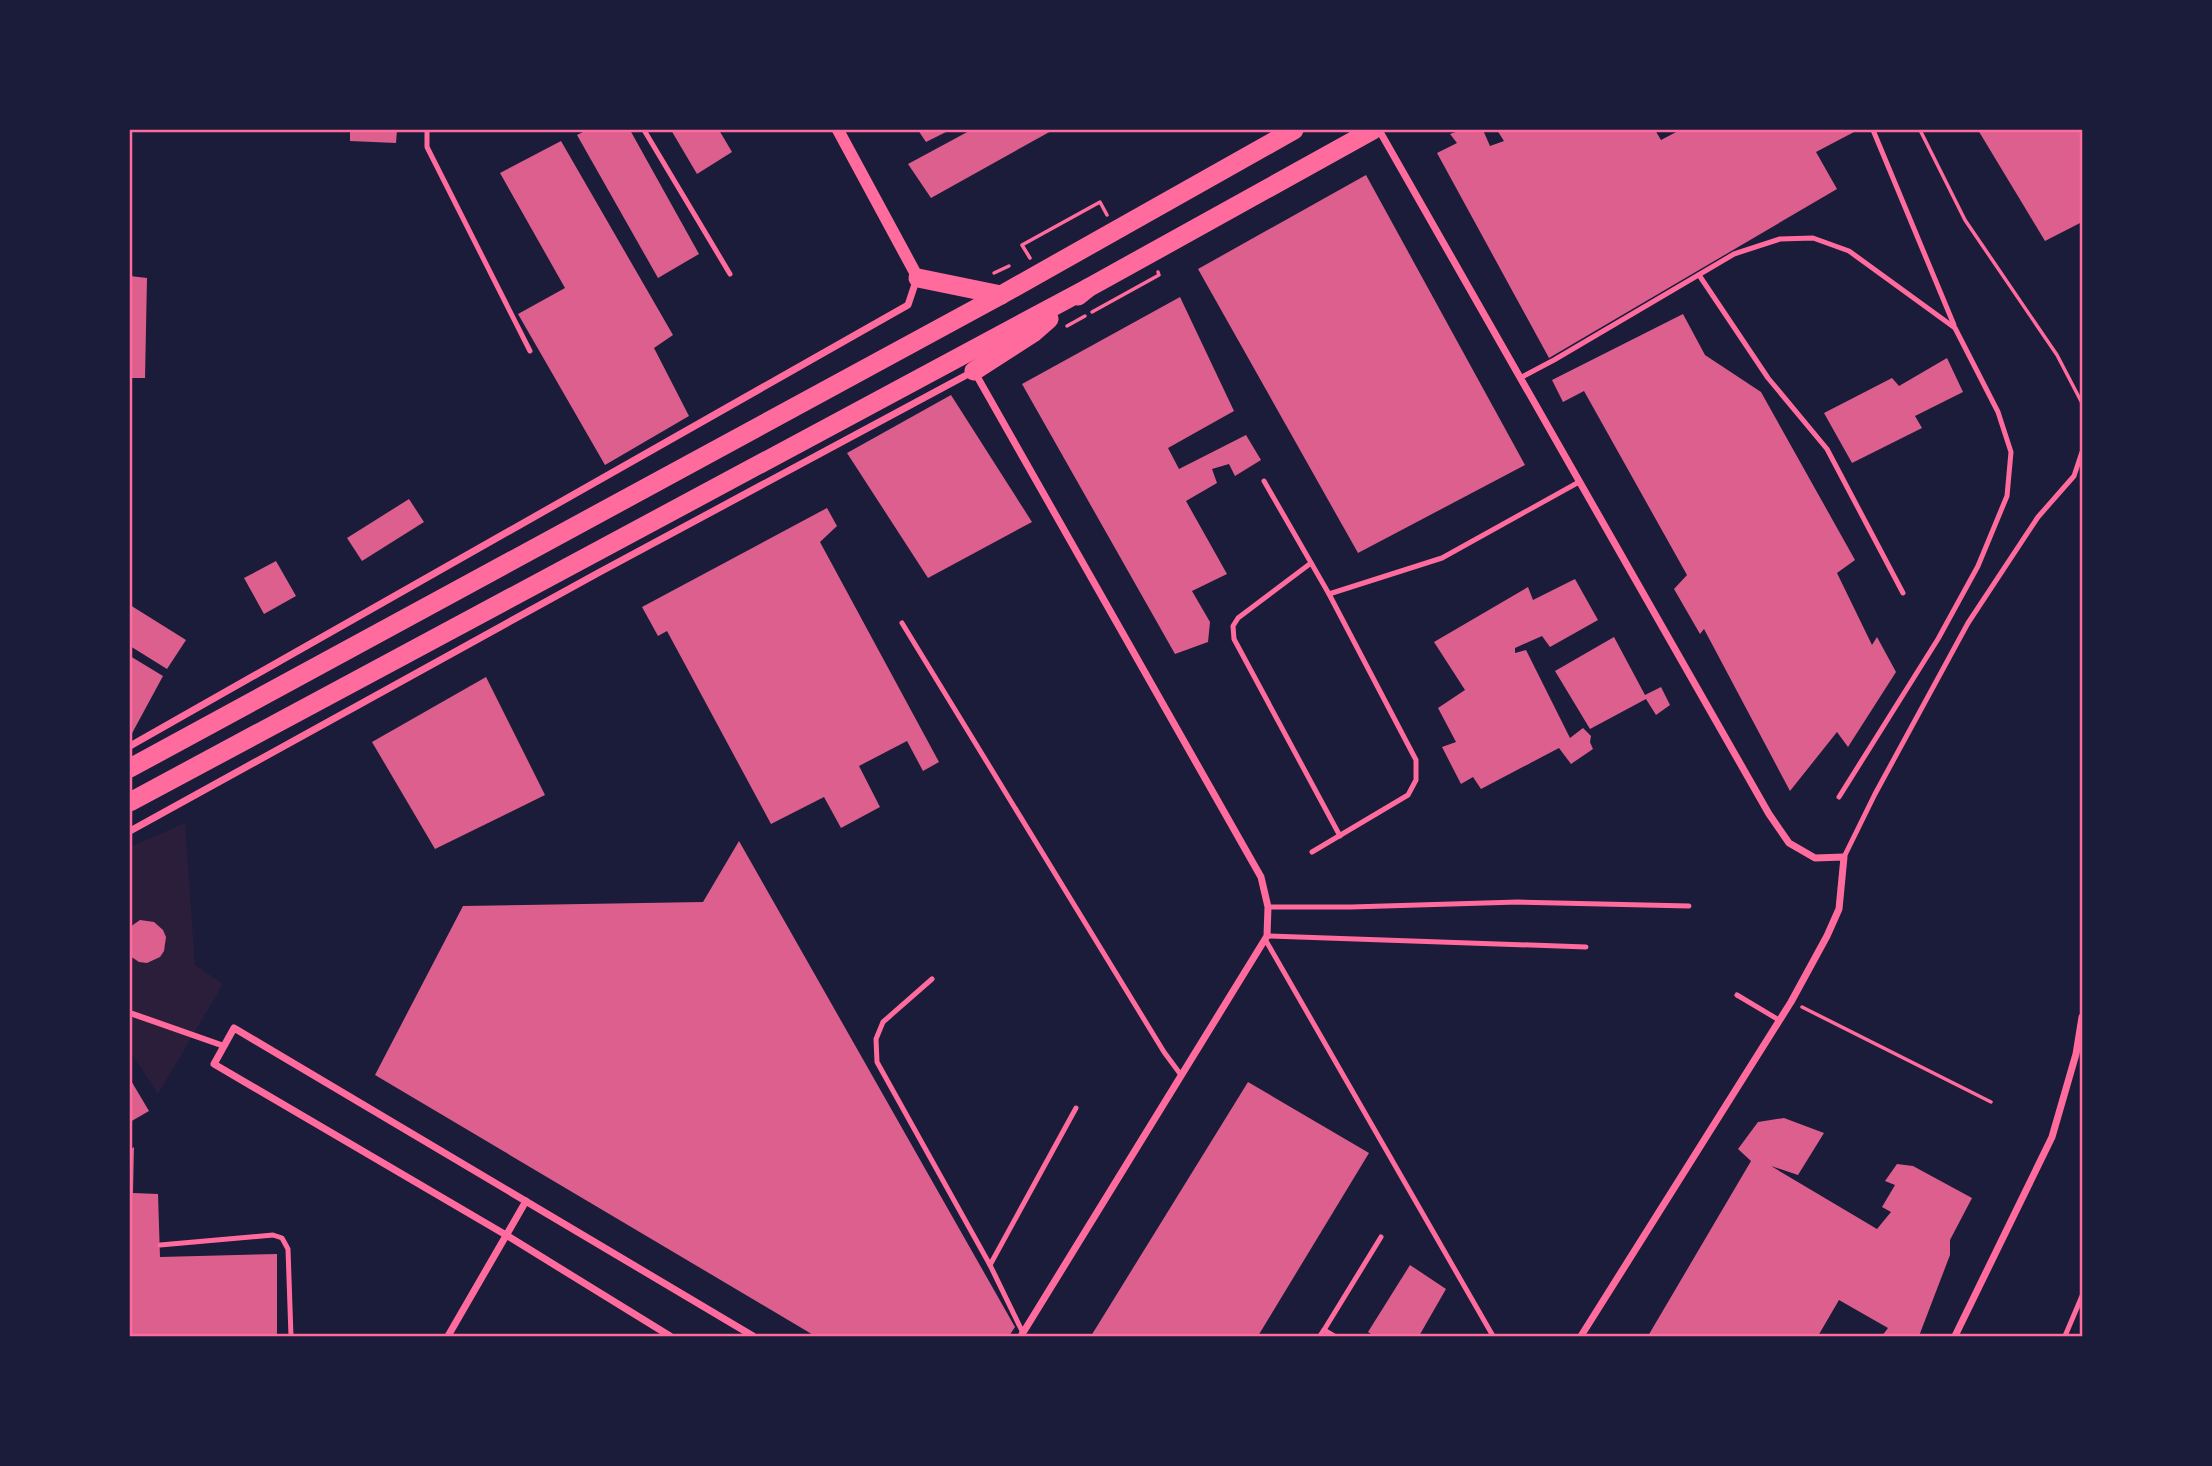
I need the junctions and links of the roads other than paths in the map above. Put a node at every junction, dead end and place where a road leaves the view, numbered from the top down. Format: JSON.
{"nodes":[{"id":1,"x":427,"y":130,"type":"edge"},
{"id":2,"x":644,"y":130,"type":"edge"},
{"id":3,"x":838,"y":130,"type":"edge"},
{"id":4,"x":1294,"y":130,"type":"edge"},
{"id":5,"x":1373,"y":130,"type":"edge"},
{"id":6,"x":1379,"y":130,"type":"edge"},
{"id":7,"x":1873,"y":130,"type":"edge"},
{"id":8,"x":730,"y":274,"type":"dead end"},
{"id":9,"x":1699,"y":275,"type":"junction"},
{"id":10,"x":918,"y":278,"type":"junction"},
{"id":11,"x":1088,"y":288,"type":"junction"},
{"id":12,"x":1001,"y":295,"type":"junction"},
{"id":13,"x":1955,"y":328,"type":"junction"},
{"id":14,"x":530,"y":351,"type":"dead end"},
{"id":15,"x":974,"y":371,"type":"junction"},
{"id":16,"x":1520,"y":378,"type":"junction"},
{"id":17,"x":2082,"y":452,"type":"edge"},
{"id":18,"x":1264,"y":481,"type":"dead end"},
{"id":19,"x":1579,"y":482,"type":"junction"},
{"id":20,"x":1311,"y":563,"type":"junction"},
{"id":21,"x":1903,"y":593,"type":"dead end"},
{"id":22,"x":1329,"y":594,"type":"junction"},
{"id":23,"x":902,"y":623,"type":"dead end"},
{"id":24,"x":130,"y":746,"type":"edge"},
{"id":25,"x":130,"y":768,"type":"edge"},
{"id":26,"x":1839,"y":797,"type":"dead end"},
{"id":27,"x":130,"y":802,"type":"edge"},
{"id":28,"x":130,"y":831,"type":"edge"},
{"id":29,"x":1340,"y":836,"type":"junction"},
{"id":30,"x":1312,"y":852,"type":"dead end"},
{"id":31,"x":1844,"y":857,"type":"junction"},
{"id":32,"x":1689,"y":906,"type":"dead end"},
{"id":33,"x":1268,"y":907,"type":"junction"},
{"id":34,"x":1266,"y":937,"type":"junction"},
{"id":35,"x":1586,"y":947,"type":"dead end"},
{"id":36,"x":932,"y":979,"type":"dead end"},
{"id":37,"x":1737,"y":995,"type":"dead end"},
{"id":38,"x":130,"y":1013,"type":"edge"},
{"id":39,"x":2082,"y":1017,"type":"edge"},
{"id":40,"x":1779,"y":1020,"type":"junction"},
{"id":41,"x":224,"y":1046,"type":"junction"},
{"id":42,"x":1181,"y":1076,"type":"junction"},
{"id":43,"x":1076,"y":1108,"type":"dead end"},
{"id":44,"x":527,"y":1201,"type":"junction"},
{"id":45,"x":506,"y":1235,"type":"junction"},
{"id":46,"x":1381,"y":1237,"type":"dead end"},
{"id":47,"x":160,"y":1245,"type":"dead end"},
{"id":48,"x":990,"y":1265,"type":"junction"},
{"id":49,"x":2082,"y":1296,"type":"edge"},
{"id":50,"x":1322,"y":1333,"type":"edge"},
{"id":51,"x":1022,"y":1335,"type":"edge"},
{"id":52,"x":291,"y":1336,"type":"edge"},
{"id":53,"x":448,"y":1336,"type":"edge"},
{"id":54,"x":670,"y":1336,"type":"edge"},
{"id":55,"x":753,"y":1336,"type":"edge"},
{"id":56,"x":1334,"y":1336,"type":"edge"},
{"id":57,"x":1493,"y":1336,"type":"edge"},
{"id":58,"x":1581,"y":1336,"type":"edge"},
{"id":59,"x":1955,"y":1336,"type":"edge"},
{"id":60,"x":2065,"y":1336,"type":"edge"}],
"edges":[{"from":1,"to":14,"type":"lane"},
{"from":2,"to":8,"type":"lane"},
{"from":3,"to":10,"type":"street"},
{"from":4,"to":12,"type":"highway"},
{"from":5,"to":11,"type":"highway"},
{"from":6,"to":16,"type":"street"},
{"from":7,"to":13,"type":"lane"},
{"from":9,"to":13,"type":"lane"},
{"from":9,"to":16,"type":"lane"},
{"from":9,"to":21,"type":"lane"},
{"from":10,"to":12,"type":"highway"},
{"from":10,"to":24,"type":"street"},
{"from":11,"to":15,"type":"highway"},
{"from":11,"to":27,"type":"highway"},
{"from":12,"to":25,"type":"highway"},
{"from":13,"to":26,"type":"lane"},
{"from":15,"to":28,"type":"street"},
{"from":15,"to":33,"type":"street"},
{"from":16,"to":19,"type":"street"},
{"from":17,"to":31,"type":"lane"},
{"from":18,"to":20,"type":"lane"},
{"from":19,"to":22,"type":"lane"},
{"from":19,"to":31,"type":"street"},
{"from":20,"to":22,"type":"lane"},
{"from":20,"to":29,"type":"lane"},
{"from":22,"to":29,"type":"lane"},
{"from":23,"to":42,"type":"lane"},
{"from":29,"to":30,"type":"lane"},
{"from":31,"to":40,"type":"street"},
{"from":32,"to":33,"type":"lane"},
{"from":33,"to":34,"type":"street"},
{"from":34,"to":35,"type":"lane"},
{"from":34,"to":42,"type":"street"},
{"from":34,"to":57,"type":"lane"},
{"from":36,"to":48,"type":"lane"},
{"from":37,"to":40,"type":"lane"},
{"from":38,"to":41,"type":"street"},
{"from":39,"to":59,"type":"street"},
{"from":40,"to":58,"type":"street"},
{"from":41,"to":44,"type":"street"},
{"from":41,"to":45,"type":"street"},
{"from":42,"to":51,"type":"street"},
{"from":43,"to":48,"type":"lane"},
{"from":44,"to":45,"type":"street"},
{"from":44,"to":55,"type":"street"},
{"from":45,"to":53,"type":"street"},
{"from":45,"to":54,"type":"street"},
{"from":46,"to":50,"type":"lane"},
{"from":47,"to":52,"type":"lane"},
{"from":48,"to":51,"type":"lane"},
{"from":49,"to":60,"type":"lane"},
{"from":50,"to":56,"type":"lane"}]}
